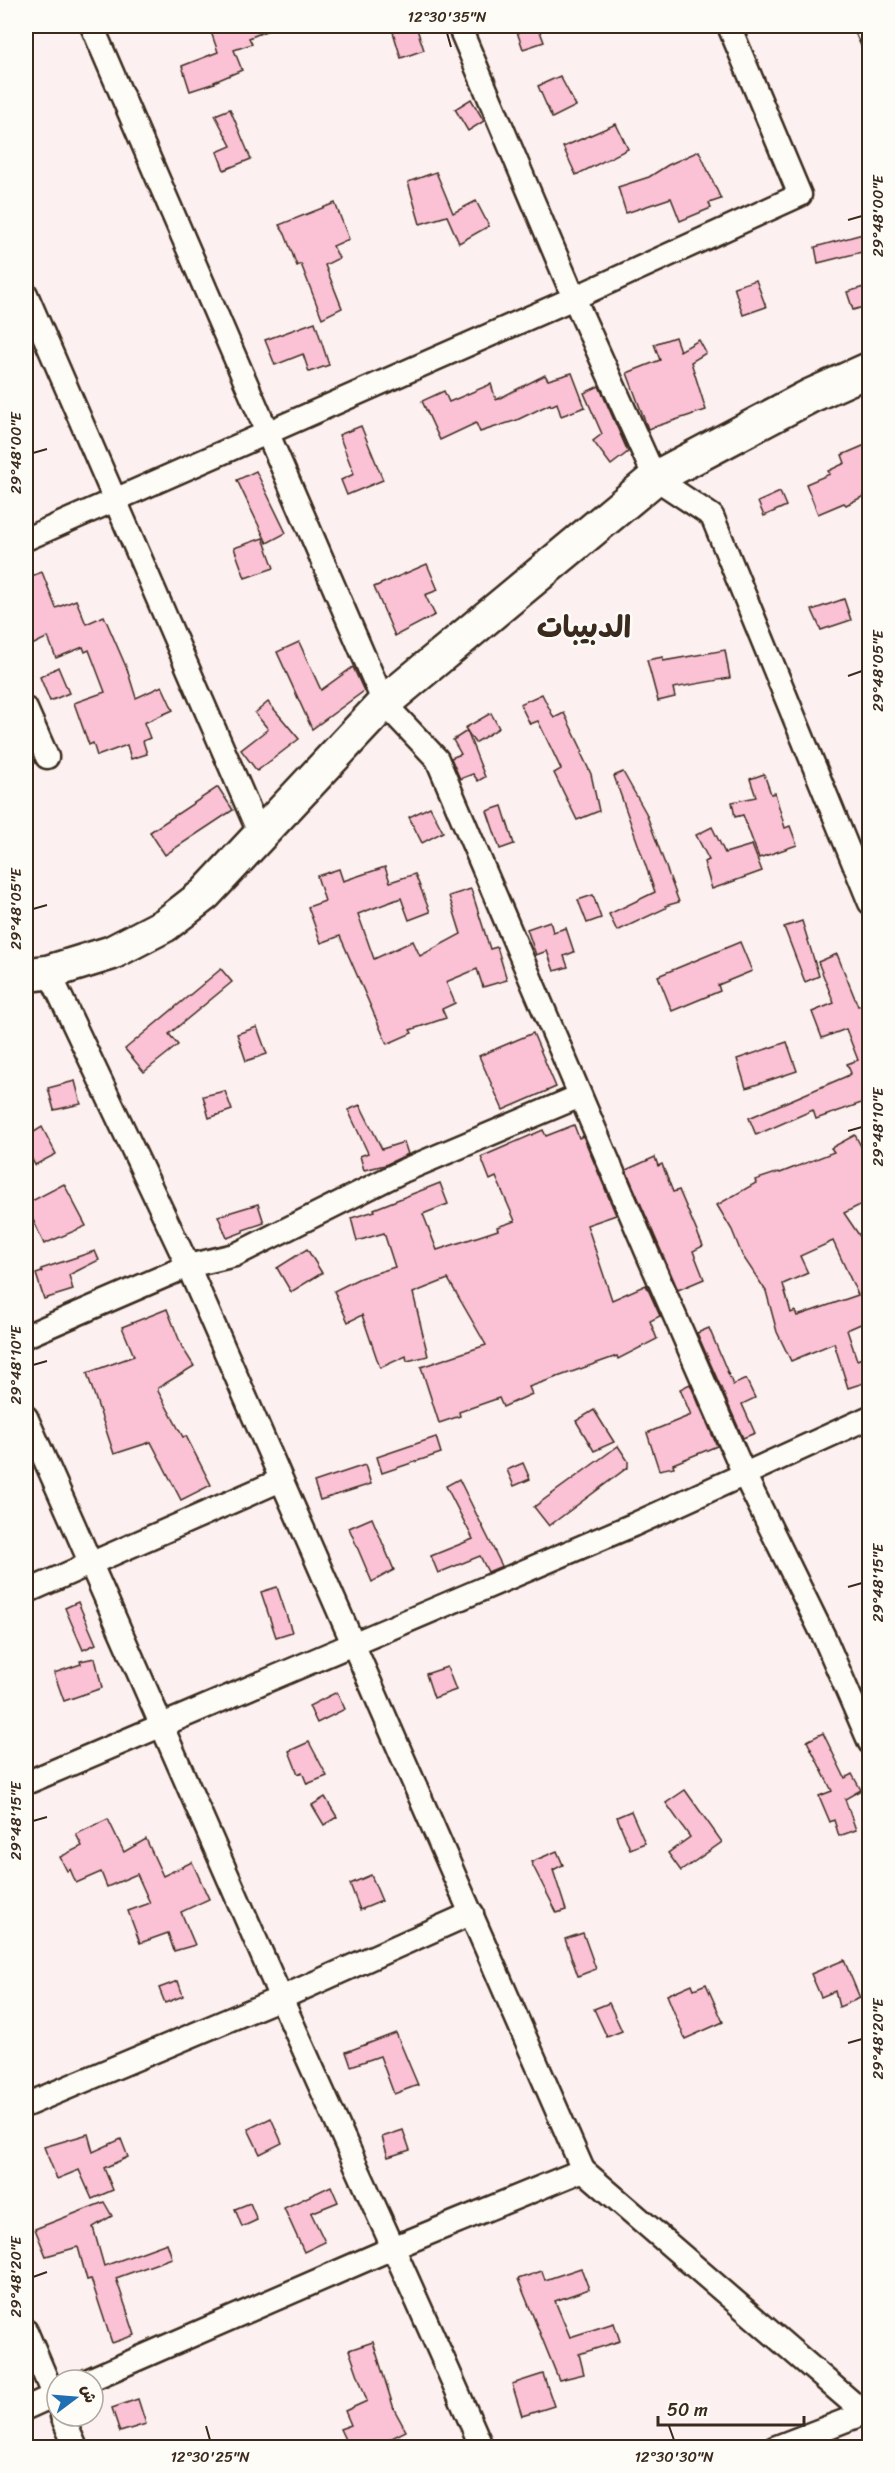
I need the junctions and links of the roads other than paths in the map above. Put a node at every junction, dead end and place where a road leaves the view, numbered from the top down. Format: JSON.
{"nodes":[{"id":1,"x":92,"y":26,"type":"edge"},
{"id":2,"x":459,"y":26,"type":"edge"},
{"id":3,"x":729,"y":26,"type":"edge"},
{"id":4,"x":26,"y":294,"type":"edge"},
{"id":5,"x":574,"y":298,"type":"junction"},
{"id":6,"x":870,"y":369,"type":"edge"},
{"id":7,"x":268,"y":434,"type":"junction"},
{"id":8,"x":655,"y":478,"type":"junction"},
{"id":9,"x":114,"y":501,"type":"junction"},
{"id":10,"x":26,"y":539,"type":"edge"},
{"id":11,"x":384,"y":703,"type":"junction"},
{"id":12,"x":26,"y":709,"type":"edge"},
{"id":13,"x":46,"y":757,"type":"dead end"},
{"id":14,"x":260,"y":835,"type":"junction"},
{"id":15,"x":870,"y":903,"type":"edge"},
{"id":16,"x":37,"y":974,"type":"edge"},
{"id":17,"x":580,"y":1096,"type":"junction"},
{"id":18,"x":188,"y":1266,"type":"junction"},
{"id":19,"x":26,"y":1336,"type":"edge"},
{"id":20,"x":26,"y":1417,"type":"edge"},
{"id":21,"x":870,"y":1418,"type":"edge"},
{"id":22,"x":745,"y":1476,"type":"junction"},
{"id":23,"x":281,"y":1480,"type":"junction"},
{"id":24,"x":91,"y":1563,"type":"junction"},
{"id":25,"x":26,"y":1592,"type":"edge"},
{"id":26,"x":353,"y":1646,"type":"junction"},
{"id":27,"x":163,"y":1725,"type":"junction"},
{"id":28,"x":870,"y":1743,"type":"edge"},
{"id":29,"x":26,"y":1783,"type":"edge"},
{"id":30,"x":472,"y":1912,"type":"junction"},
{"id":31,"x":281,"y":1998,"type":"junction"},
{"id":32,"x":26,"y":2105,"type":"edge"},
{"id":33,"x":583,"y":2170,"type":"junction"},
{"id":34,"x":395,"y":2247,"type":"junction"},
{"id":35,"x":26,"y":2331,"type":"edge"},
{"id":36,"x":45,"y":2373,"type":"edge"},
{"id":37,"x":105,"y":2373,"type":"edge"},
{"id":38,"x":45,"y":2402,"type":"edge"},
{"id":39,"x":26,"y":2408,"type":"edge"},
{"id":40,"x":868,"y":2414,"type":"edge"},
{"id":41,"x":67,"y":2428,"type":"edge"},
{"id":42,"x":76,"y":2448,"type":"edge"},
{"id":43,"x":482,"y":2448,"type":"edge"},
{"id":44,"x":774,"y":2448,"type":"edge"}],
"edges":[{"from":1,"to":7,"type":"street"},
{"from":2,"to":5,"type":"street"},
{"from":3,"to":5,"type":"street"},
{"from":4,"to":9,"type":"street"},
{"from":5,"to":7,"type":"street"},
{"from":5,"to":8,"type":"street"},
{"from":6,"to":8,"type":"main road"},
{"from":7,"to":9,"type":"street"},
{"from":7,"to":11,"type":"street"},
{"from":8,"to":11,"type":"main road"},
{"from":8,"to":15,"type":"street"},
{"from":9,"to":10,"type":"street"},
{"from":9,"to":14,"type":"street"},
{"from":11,"to":14,"type":"main road"},
{"from":11,"to":17,"type":"street"},
{"from":12,"to":13,"type":"street"},
{"from":14,"to":16,"type":"main road"},
{"from":16,"to":18,"type":"street"},
{"from":17,"to":18,"type":"street"},
{"from":17,"to":22,"type":"street"},
{"from":18,"to":19,"type":"street"},
{"from":18,"to":23,"type":"street"},
{"from":20,"to":24,"type":"street"},
{"from":21,"to":22,"type":"street"},
{"from":22,"to":26,"type":"street"},
{"from":22,"to":28,"type":"street"},
{"from":23,"to":24,"type":"street"},
{"from":23,"to":26,"type":"street"},
{"from":24,"to":25,"type":"street"},
{"from":24,"to":27,"type":"street"},
{"from":26,"to":27,"type":"street"},
{"from":26,"to":30,"type":"street"},
{"from":27,"to":29,"type":"street"},
{"from":27,"to":31,"type":"street"},
{"from":30,"to":31,"type":"street"},
{"from":30,"to":33,"type":"street"},
{"from":31,"to":32,"type":"street"},
{"from":31,"to":34,"type":"street"},
{"from":33,"to":34,"type":"street"},
{"from":33,"to":40,"type":"street"},
{"from":34,"to":37,"type":"street"},
{"from":34,"to":43,"type":"street"},
{"from":35,"to":36,"type":"street"},
{"from":38,"to":39,"type":"street"},
{"from":40,"to":44,"type":"street"},
{"from":41,"to":42,"type":"street"}]}
